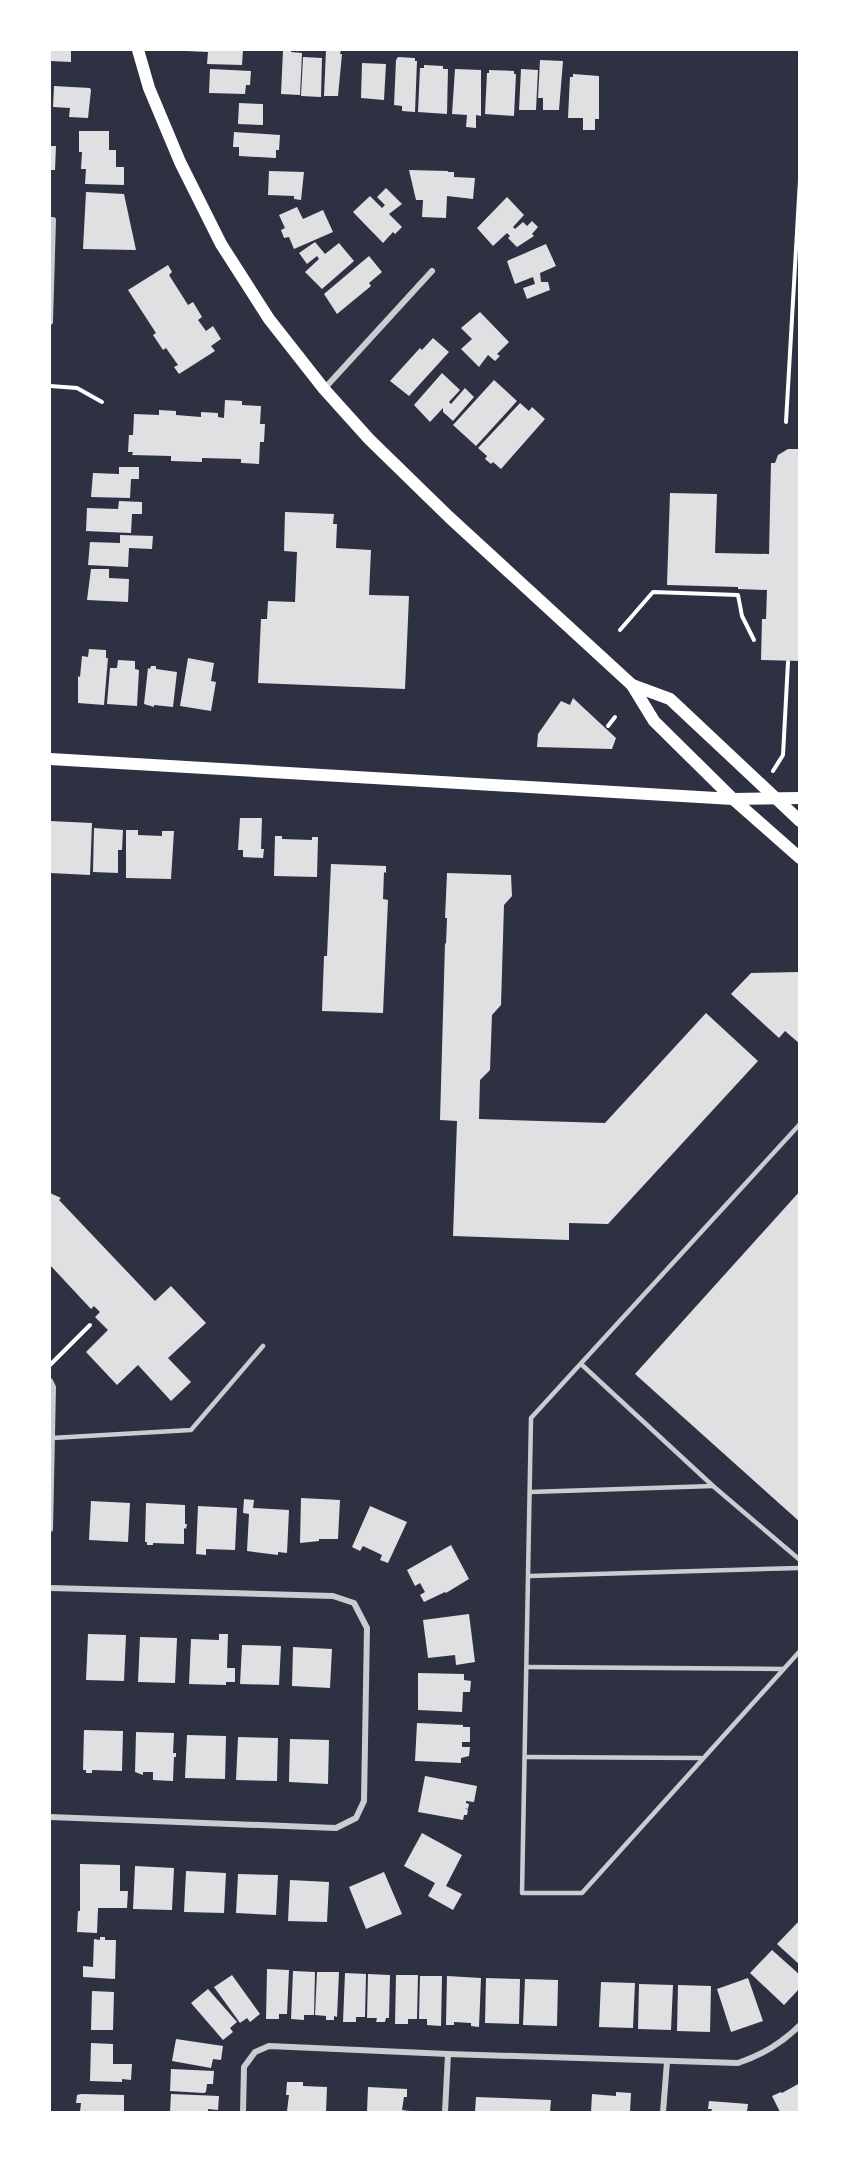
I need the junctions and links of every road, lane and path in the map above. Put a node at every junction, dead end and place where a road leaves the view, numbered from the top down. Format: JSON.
{"nodes":[{"id":1,"x":138,"y":50,"type":"edge"},
{"id":2,"x":800,"y":180,"type":"edge"},
{"id":3,"x":51,"y":220,"type":"edge"},
{"id":4,"x":432,"y":271,"type":"dead end"},
{"id":5,"x":50,"y":322,"type":"edge"},
{"id":6,"x":50,"y":386,"type":"edge"},
{"id":7,"x":324,"y":389,"type":"junction"},
{"id":8,"x":102,"y":402,"type":"dead end"},
{"id":9,"x":786,"y":422,"type":"dead end"},
{"id":10,"x":620,"y":630,"type":"dead end"},
{"id":11,"x":754,"y":640,"type":"dead end"},
{"id":12,"x":788,"y":662,"type":"dead end"},
{"id":13,"x":632,"y":685,"type":"junction"},
{"id":14,"x":615,"y":717,"type":"dead end"},
{"id":15,"x":608,"y":726,"type":"dead end"},
{"id":16,"x":50,"y":759,"type":"edge"},
{"id":17,"x":772,"y":771,"type":"dead end"},
{"id":18,"x":776,"y":797,"type":"junction"},
{"id":19,"x":800,"y":798,"type":"edge"},
{"id":20,"x":733,"y":799,"type":"junction"},
{"id":21,"x":800,"y":821,"type":"edge"},
{"id":22,"x":800,"y":858,"type":"edge"},
{"id":23,"x":800,"y":1124,"type":"edge"},
{"id":24,"x":90,"y":1325,"type":"dead end"},
{"id":25,"x":263,"y":1346,"type":"dead end"},
{"id":26,"x":581,"y":1364,"type":"junction"},
{"id":27,"x":50,"y":1365,"type":"edge"},
{"id":28,"x":50,"y":1381,"type":"edge"},
{"id":29,"x":52,"y":1438,"type":"junction"},
{"id":30,"x":713,"y":1485,"type":"junction"},
{"id":31,"x":530,"y":1492,"type":"junction"},
{"id":32,"x":50,"y":1529,"type":"edge"},
{"id":33,"x":800,"y":1560,"type":"edge"},
{"id":34,"x":800,"y":1568,"type":"edge"},
{"id":35,"x":529,"y":1576,"type":"junction"},
{"id":36,"x":50,"y":1588,"type":"edge"},
{"id":37,"x":800,"y":1651,"type":"edge"},
{"id":38,"x":527,"y":1667,"type":"junction"},
{"id":39,"x":783,"y":1669,"type":"junction"},
{"id":40,"x":525,"y":1757,"type":"junction"},
{"id":41,"x":701,"y":1758,"type":"junction"},
{"id":42,"x":50,"y":1817,"type":"edge"},
{"id":43,"x":800,"y":2025,"type":"edge"},
{"id":44,"x":448,"y":2054,"type":"junction"},
{"id":45,"x":667,"y":2061,"type":"junction"},
{"id":46,"x":243,"y":2112,"type":"edge"},
{"id":47,"x":445,"y":2112,"type":"edge"},
{"id":48,"x":663,"y":2112,"type":"edge"}],
"edges":[{"from":1,"to":7,"type":"main road"},
{"from":2,"to":9,"type":"path"},
{"from":3,"to":5,"type":"street"},
{"from":4,"to":7,"type":"street"},
{"from":6,"to":8,"type":"path"},
{"from":7,"to":13,"type":"main road"},
{"from":10,"to":11,"type":"path"},
{"from":12,"to":17,"type":"path"},
{"from":13,"to":18,"type":"main road"},
{"from":13,"to":20,"type":"main road"},
{"from":14,"to":15,"type":"path"},
{"from":16,"to":20,"type":"main road"},
{"from":18,"to":19,"type":"main road"},
{"from":18,"to":20,"type":"main road"},
{"from":18,"to":21,"type":"main road"},
{"from":20,"to":22,"type":"main road"},
{"from":23,"to":26,"type":"lane"},
{"from":24,"to":27,"type":"path"},
{"from":25,"to":29,"type":"lane"},
{"from":26,"to":30,"type":"lane"},
{"from":26,"to":31,"type":"lane"},
{"from":28,"to":29,"type":"street"},
{"from":29,"to":32,"type":"street"},
{"from":30,"to":31,"type":"lane"},
{"from":30,"to":33,"type":"lane"},
{"from":31,"to":35,"type":"lane"},
{"from":34,"to":35,"type":"lane"},
{"from":35,"to":38,"type":"lane"},
{"from":36,"to":42,"type":"street"},
{"from":37,"to":39,"type":"lane"},
{"from":38,"to":39,"type":"lane"},
{"from":38,"to":40,"type":"lane"},
{"from":39,"to":41,"type":"lane"},
{"from":40,"to":41,"type":"lane"},
{"from":40,"to":41,"type":"lane"},
{"from":43,"to":45,"type":"street"},
{"from":44,"to":45,"type":"street"},
{"from":44,"to":46,"type":"street"},
{"from":44,"to":47,"type":"street"},
{"from":45,"to":48,"type":"street"}]}
